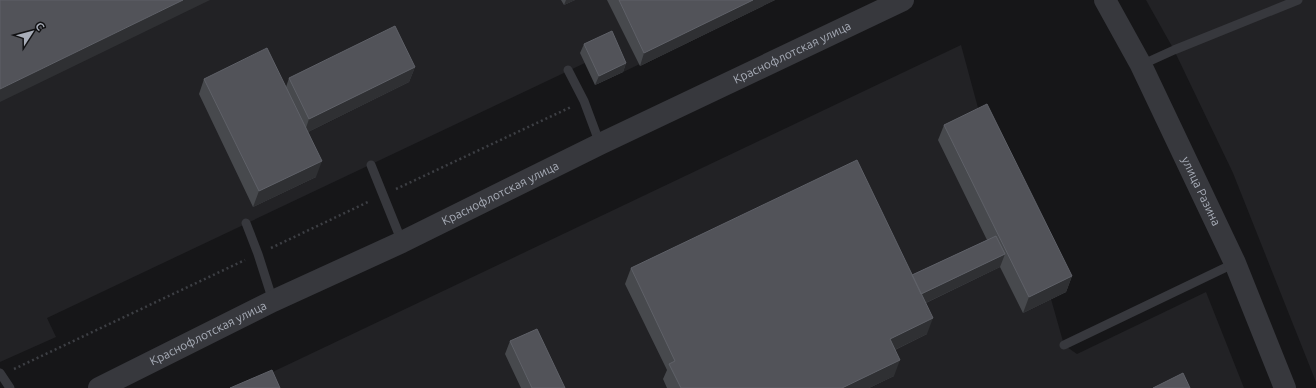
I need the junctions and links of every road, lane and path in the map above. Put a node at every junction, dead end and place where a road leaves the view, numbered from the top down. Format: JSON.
{"nodes":[{"id":1,"x":903,"y":0,"type":"edge"},
{"id":2,"x":1105,"y":0,"type":"edge"},
{"id":3,"x":1298,"y":0,"type":"edge"},
{"id":4,"x":1142,"y":65,"type":"junction"},
{"id":5,"x":568,"y":70,"type":"dead end"},
{"id":6,"x":584,"y":101,"type":"junction"},
{"id":7,"x":600,"y":144,"type":"junction"},
{"id":8,"x":371,"y":164,"type":"dead end"},
{"id":9,"x":383,"y":195,"type":"junction"},
{"id":10,"x":246,"y":223,"type":"dead end"},
{"id":11,"x":402,"y":242,"type":"junction"},
{"id":12,"x":258,"y":254,"type":"junction"},
{"id":13,"x":1235,"y":263,"type":"junction"},
{"id":14,"x":273,"y":301,"type":"junction"},
{"id":15,"x":1064,"y":345,"type":"dead end"},
{"id":16,"x":4,"y":372,"type":"edge"},
{"id":17,"x":10,"y":388,"type":"edge"},
{"id":18,"x":99,"y":388,"type":"edge"},
{"id":19,"x":1285,"y":388,"type":"edge"}],
"edges":[{"from":1,"to":7,"type":"street","name":"Краснофлотская улица"},
{"from":2,"to":4,"type":"street","name":"улица Разина"},
{"from":3,"to":4,"type":"lane"},
{"from":4,"to":13,"type":"street","name":"улица Разина"},
{"from":5,"to":6,"type":"lane"},
{"from":6,"to":7,"type":"lane"},
{"from":6,"to":9,"type":"path"},
{"from":7,"to":11,"type":"street","name":"Краснофлотская улица"},
{"from":8,"to":9,"type":"lane"},
{"from":9,"to":11,"type":"lane"},
{"from":9,"to":12,"type":"path"},
{"from":10,"to":12,"type":"lane"},
{"from":11,"to":14,"type":"street","name":"Краснофлотская улица"},
{"from":12,"to":14,"type":"lane"},
{"from":12,"to":16,"type":"path"},
{"from":13,"to":15,"type":"lane"},
{"from":13,"to":19,"type":"street","name":"улица Разина"},
{"from":14,"to":18,"type":"street","name":"Краснофлотская улица"},
{"from":16,"to":17,"type":"lane"}]}
